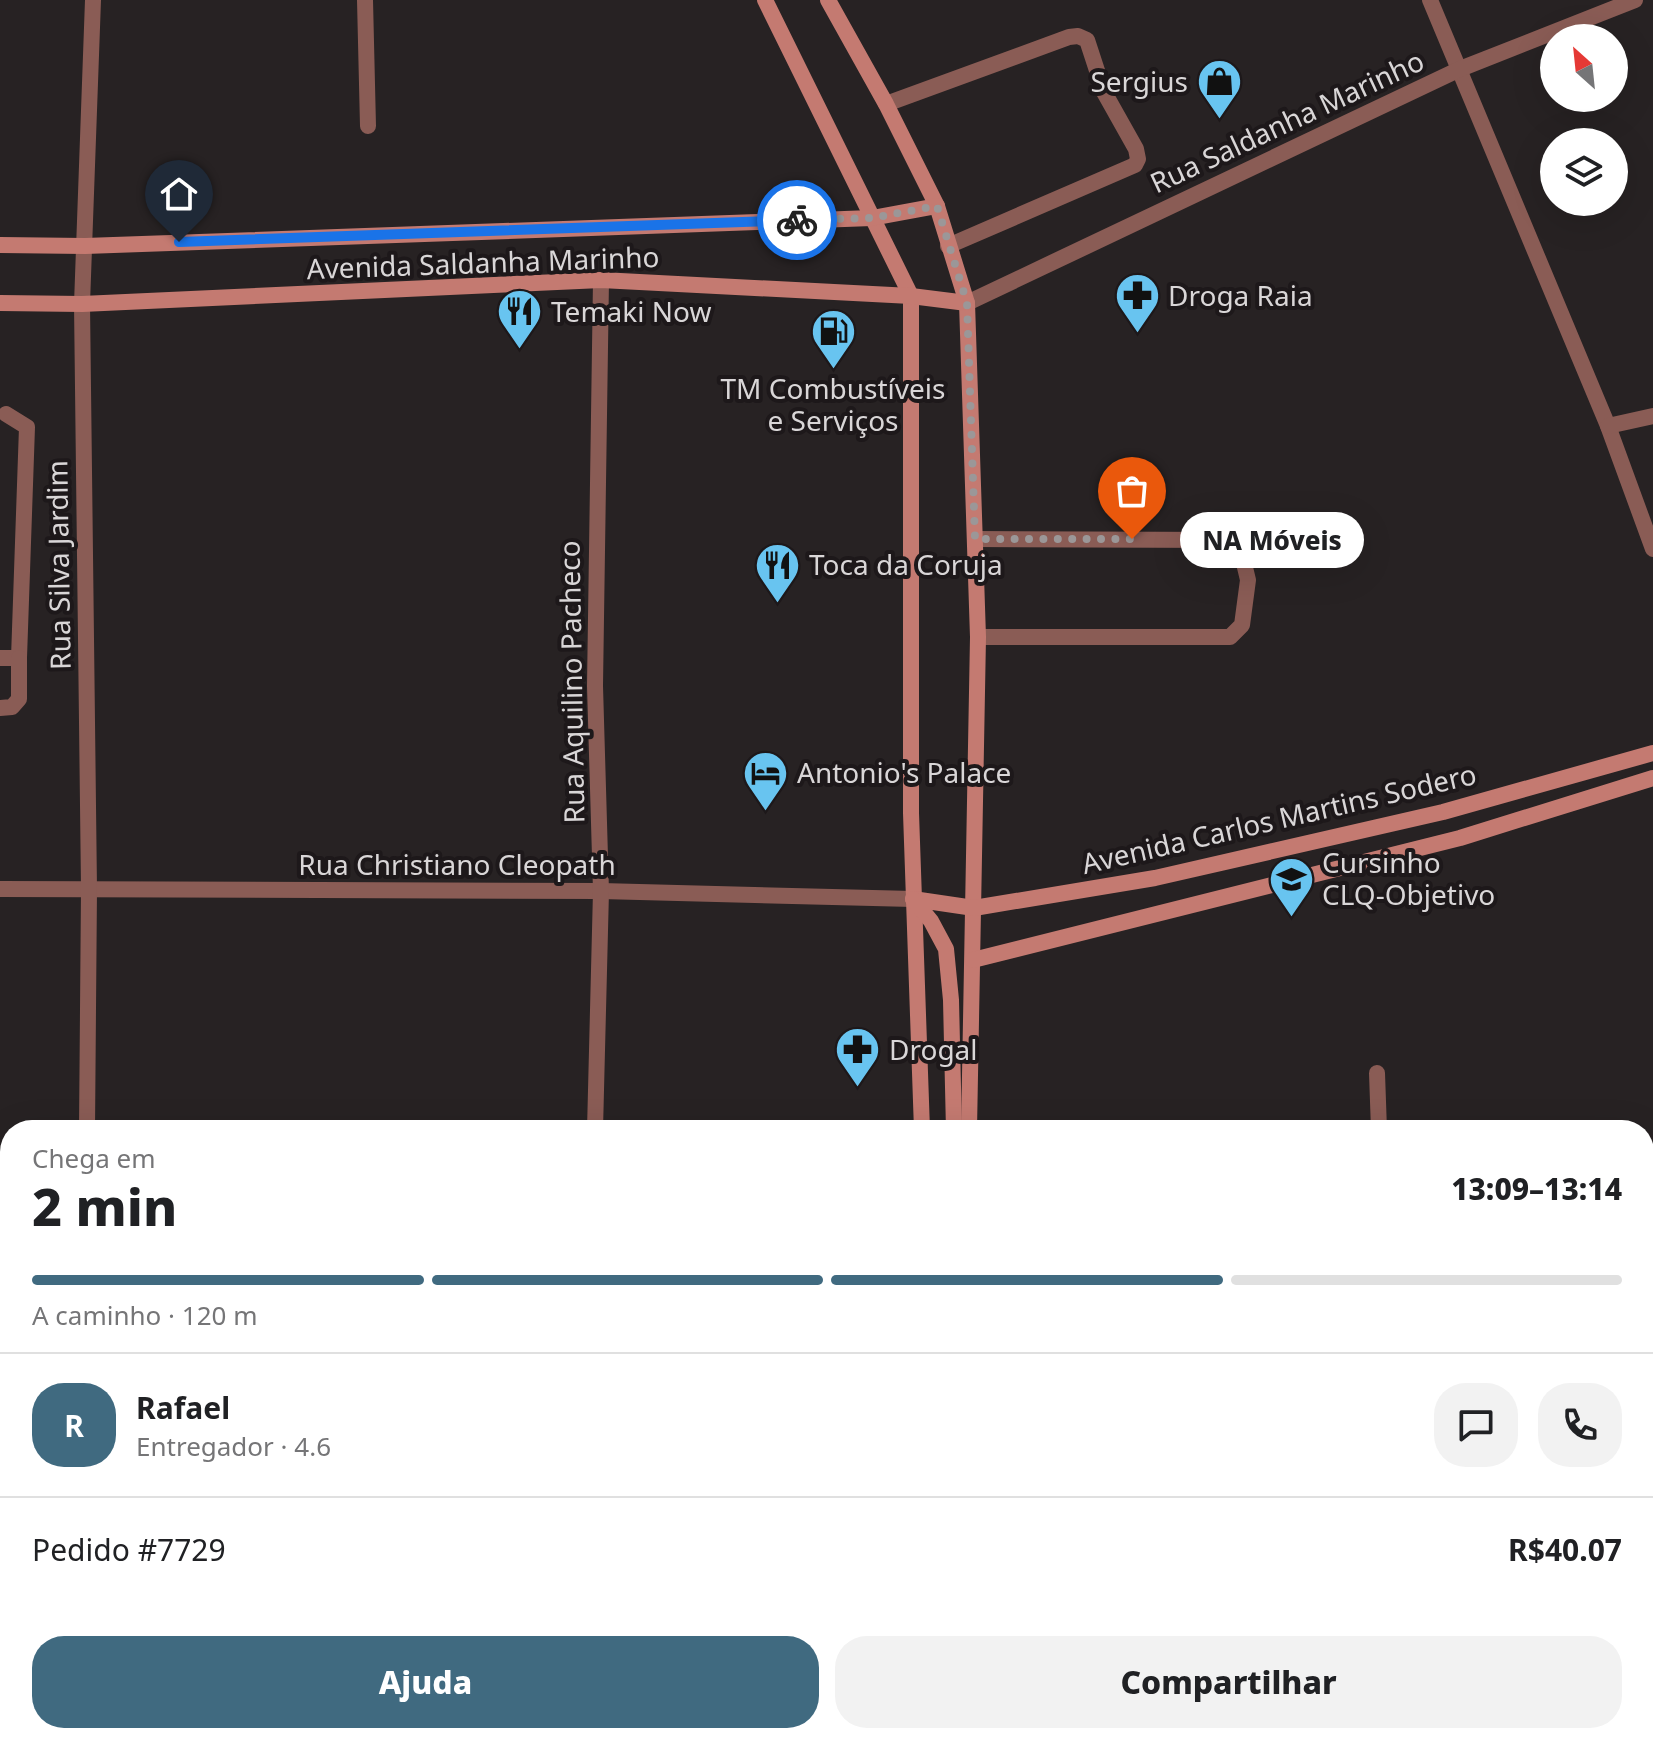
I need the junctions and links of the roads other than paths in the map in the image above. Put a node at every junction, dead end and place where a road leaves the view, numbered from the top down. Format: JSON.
{"nodes":[{"id":1,"x":93,"y":0,"type":"edge"},
{"id":2,"x":365,"y":0,"type":"edge"},
{"id":3,"x":765,"y":0,"type":"edge"},
{"id":4,"x":828,"y":0,"type":"edge"},
{"id":5,"x":1430,"y":0,"type":"edge"},
{"id":6,"x":1635,"y":0,"type":"edge"},
{"id":7,"x":1460,"y":69,"type":"junction"},
{"id":8,"x":886,"y":104,"type":"junction"},
{"id":9,"x":368,"y":126,"type":"dead end"},
{"id":10,"x":937,"y":206,"type":"junction"},
{"id":11,"x":872,"y":218,"type":"junction"},
{"id":12,"x":0,"y":245,"type":"edge"},
{"id":13,"x":85,"y":246,"type":"junction"},
{"id":14,"x":948,"y":246,"type":"junction"},
{"id":15,"x":601,"y":280,"type":"junction"},
{"id":16,"x":911,"y":296,"type":"junction"},
{"id":17,"x":0,"y":303,"type":"edge"},
{"id":18,"x":967,"y":303,"type":"junction"},
{"id":19,"x":82,"y":304,"type":"junction"},
{"id":20,"x":6,"y":414,"type":"dead end"},
{"id":21,"x":1653,"y":416,"type":"edge"},
{"id":22,"x":1608,"y":426,"type":"junction"},
{"id":23,"x":975,"y":539,"type":"junction"},
{"id":24,"x":1653,"y":549,"type":"edge"},
{"id":25,"x":978,"y":637,"type":"junction"},
{"id":26,"x":0,"y":658,"type":"edge"},
{"id":27,"x":19,"y":658,"type":"junction"},
{"id":28,"x":0,"y":708,"type":"edge"},
{"id":29,"x":1653,"y":753,"type":"edge"},
{"id":30,"x":1653,"y":778,"type":"edge"},
{"id":31,"x":0,"y":889,"type":"edge"},
{"id":32,"x":89,"y":889,"type":"junction"},
{"id":33,"x":601,"y":891,"type":"junction"},
{"id":34,"x":913,"y":899,"type":"junction"},
{"id":35,"x":974,"y":908,"type":"junction"},
{"id":36,"x":973,"y":960,"type":"junction"},
{"id":37,"x":1377,"y":1073,"type":"dead end"},
{"id":38,"x":87,"y":1120,"type":"edge"},
{"id":39,"x":595,"y":1120,"type":"edge"},
{"id":40,"x":922,"y":1120,"type":"edge"},
{"id":41,"x":954,"y":1120,"type":"edge"},
{"id":42,"x":969,"y":1120,"type":"edge"},
{"id":43,"x":1379,"y":1120,"type":"edge"}],
"edges":[{"from":1,"to":13,"type":"street","name":"Rua Silva Jardim"},
{"from":2,"to":9,"type":"street"},
{"from":3,"to":11,"type":"main road"},
{"from":4,"to":8,"type":"main road"},
{"from":5,"to":7,"type":"street"},
{"from":6,"to":7,"type":"street","name":"Rua Saldanha Marinho"},
{"from":7,"to":18,"type":"street","name":"Rua Saldanha Marinho"},
{"from":7,"to":22,"type":"street"},
{"from":8,"to":10,"type":"main road"},
{"from":8,"to":14,"type":"street"},
{"from":10,"to":11,"type":"main road","name":"Avenida Saldanha Marinho"},
{"from":10,"to":14,"type":"main road"},
{"from":11,"to":13,"type":"main road","name":"Avenida Saldanha Marinho"},
{"from":11,"to":16,"type":"main road"},
{"from":12,"to":13,"type":"main road","name":"Avenida Saldanha Marinho"},
{"from":13,"to":19,"type":"street","name":"Rua Silva Jardim"},
{"from":14,"to":18,"type":"main road"},
{"from":15,"to":16,"type":"main road","name":"Avenida Saldanha Marinho"},
{"from":15,"to":19,"type":"main road","name":"Avenida Saldanha Marinho"},
{"from":15,"to":33,"type":"street","name":"Rua Aquilino Pacheco"},
{"from":16,"to":18,"type":"main road","name":"Avenida Saldanha Marinho"},
{"from":16,"to":34,"type":"main road"},
{"from":17,"to":19,"type":"main road","name":"Avenida Saldanha Marinho"},
{"from":18,"to":23,"type":"main road"},
{"from":19,"to":32,"type":"street","name":"Rua Silva Jardim"},
{"from":20,"to":27,"type":"street"},
{"from":21,"to":22,"type":"street"},
{"from":22,"to":24,"type":"street"},
{"from":23,"to":25,"type":"main road"},
{"from":23,"to":25,"type":"street"},
{"from":25,"to":35,"type":"main road"},
{"from":26,"to":27,"type":"street"},
{"from":27,"to":28,"type":"street"},
{"from":29,"to":35,"type":"main road","name":"Avenida Carlos Martins Sodero"},
{"from":30,"to":36,"type":"main road","name":"Avenida Carlos Martins Sodero"},
{"from":31,"to":32,"type":"street","name":"Rua Christiano Cleopath"},
{"from":32,"to":33,"type":"street","name":"Rua Christiano Cleopath"},
{"from":32,"to":38,"type":"street","name":"Rua Silva Jardim"},
{"from":33,"to":34,"type":"street","name":"Rua Christiano Cleopath"},
{"from":33,"to":39,"type":"street","name":"Rua Aquilino Pacheco"},
{"from":34,"to":35,"type":"main road","name":"Avenida Carlos Martins Sodero"},
{"from":34,"to":40,"type":"main road"},
{"from":34,"to":41,"type":"main road"},
{"from":35,"to":36,"type":"main road"},
{"from":36,"to":42,"type":"main road"},
{"from":37,"to":43,"type":"street"}]}
